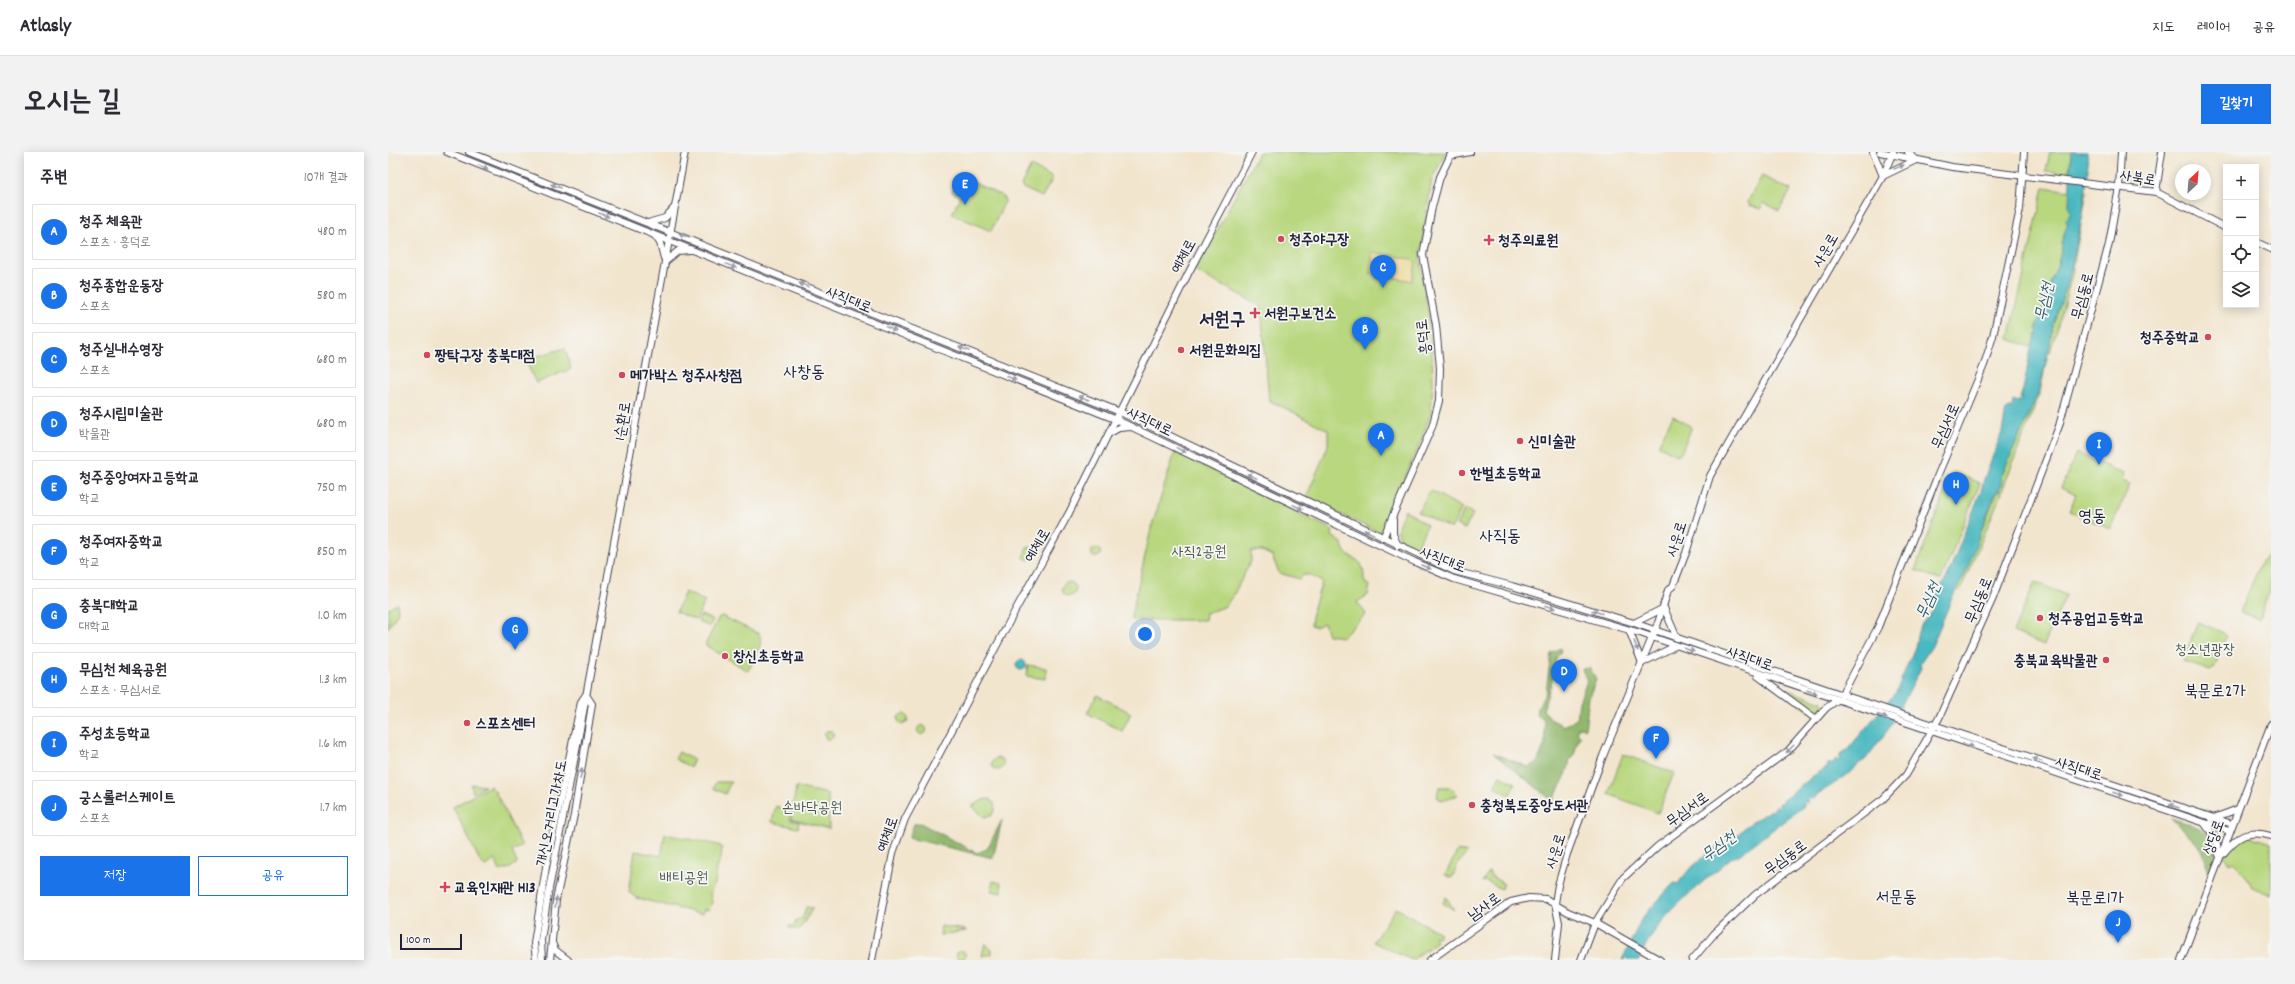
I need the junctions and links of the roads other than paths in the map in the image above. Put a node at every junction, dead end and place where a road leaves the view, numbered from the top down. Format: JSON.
{"nodes":[{"id":1,"x":447,"y":152,"type":"edge"},
{"id":2,"x":469,"y":152,"type":"edge"},
{"id":3,"x":685,"y":152,"type":"edge"},
{"id":4,"x":1252,"y":152,"type":"edge"},
{"id":5,"x":1470,"y":152,"type":"edge"},
{"id":6,"x":1873,"y":152,"type":"edge"},
{"id":7,"x":1880,"y":152,"type":"edge"},
{"id":8,"x":1908,"y":152,"type":"edge"},
{"id":9,"x":2024,"y":152,"type":"edge"},
{"id":10,"x":2121,"y":152,"type":"edge"},
{"id":11,"x":2162,"y":152,"type":"edge"},
{"id":12,"x":1893,"y":153,"type":"edge"},
{"id":13,"x":1451,"y":154,"type":"edge"},
{"id":14,"x":1916,"y":160,"type":"junction"},
{"id":15,"x":1883,"y":176,"type":"junction"},
{"id":16,"x":2022,"y":177,"type":"junction"},
{"id":17,"x":2119,"y":187,"type":"junction"},
{"id":18,"x":2156,"y":192,"type":"junction"},
{"id":19,"x":675,"y":207,"type":"junction"},
{"id":20,"x":645,"y":221,"type":"junction"},
{"id":21,"x":2223,"y":226,"type":"edge"},
{"id":22,"x":671,"y":231,"type":"junction"},
{"id":23,"x":654,"y":235,"type":"junction"},
{"id":24,"x":669,"y":241,"type":"junction"},
{"id":25,"x":2259,"y":243,"type":"edge"},
{"id":26,"x":2271,"y":249,"type":"edge"},
{"id":27,"x":691,"y":250,"type":"junction"},
{"id":28,"x":665,"y":262,"type":"junction"},
{"id":29,"x":1120,"y":412,"type":"junction"},
{"id":30,"x":1117,"y":420,"type":"junction"},
{"id":31,"x":1133,"y":428,"type":"junction"},
{"id":32,"x":1110,"y":433,"type":"junction"},
{"id":33,"x":1394,"y":516,"type":"junction"},
{"id":34,"x":1382,"y":538,"type":"junction"},
{"id":35,"x":1398,"y":546,"type":"junction"},
{"id":36,"x":1664,"y":608,"type":"junction"},
{"id":37,"x":1634,"y":623,"type":"junction"},
{"id":38,"x":1630,"y":630,"type":"junction"},
{"id":39,"x":1655,"y":630,"type":"junction"},
{"id":40,"x":1652,"y":638,"type":"junction"},
{"id":41,"x":1677,"y":638,"type":"junction"},
{"id":42,"x":1675,"y":646,"type":"junction"},
{"id":43,"x":1642,"y":663,"type":"junction"},
{"id":44,"x":1753,"y":672,"type":"junction"},
{"id":45,"x":586,"y":695,"type":"junction"},
{"id":46,"x":1842,"y":695,"type":"junction"},
{"id":47,"x":1836,"y":701,"type":"junction"},
{"id":48,"x":1816,"y":719,"type":"junction"},
{"id":49,"x":2271,"y":724,"type":"edge"},
{"id":50,"x":1935,"y":726,"type":"junction"},
{"id":51,"x":1931,"y":732,"type":"junction"},
{"id":52,"x":2238,"y":809,"type":"junction"},
{"id":53,"x":2211,"y":819,"type":"junction"},
{"id":54,"x":2204,"y":823,"type":"junction"},
{"id":55,"x":2232,"y":824,"type":"junction"},
{"id":56,"x":2229,"y":831,"type":"junction"},
{"id":57,"x":2271,"y":836,"type":"edge"},
{"id":58,"x":2219,"y":858,"type":"junction"},
{"id":59,"x":1555,"y":903,"type":"junction"},
{"id":60,"x":1595,"y":923,"type":"junction"},
{"id":61,"x":551,"y":940,"type":"junction"},
{"id":62,"x":536,"y":960,"type":"edge"},
{"id":63,"x":542,"y":960,"type":"edge"},
{"id":64,"x":550,"y":960,"type":"edge"},
{"id":65,"x":568,"y":960,"type":"edge"},
{"id":66,"x":872,"y":960,"type":"edge"},
{"id":67,"x":1430,"y":960,"type":"edge"},
{"id":68,"x":1555,"y":960,"type":"edge"},
{"id":69,"x":1581,"y":960,"type":"edge"},
{"id":70,"x":1660,"y":960,"type":"edge"},
{"id":71,"x":1692,"y":960,"type":"edge"},
{"id":72,"x":2181,"y":960,"type":"edge"}],
"edges":[{"from":1,"to":23,"type":"main road","name":"사직대로","one_way":true},
{"from":20,"to":2,"type":"main road","name":"사직대로","one_way":true},
{"from":3,"to":19,"type":"main road","name":"1순환로"},
{"from":4,"to":29,"type":"main road","name":"예체로"},
{"from":5,"to":13,"type":"main road"},
{"from":6,"to":15,"type":"main road"},
{"from":7,"to":12,"type":"main road"},
{"from":8,"to":14,"type":"main road"},
{"from":9,"to":16,"type":"main road","name":"무심서로"},
{"from":10,"to":17,"type":"main road","name":"무심동로"},
{"from":11,"to":18,"type":"main road"},
{"from":12,"to":14,"type":"main road"},
{"from":12,"to":15,"type":"main road","name":"사운로"},
{"from":13,"to":33,"type":"main road","name":"흥덕로"},
{"from":15,"to":14,"type":"main road","one_way":true},
{"from":14,"to":16,"type":"main road"},
{"from":15,"to":36,"type":"main road","name":"사운로"},
{"from":16,"to":17,"type":"main road","name":"사북로"},
{"from":16,"to":46,"type":"main road","name":"무심서로"},
{"from":17,"to":18,"type":"main road","name":"사북로"},
{"from":17,"to":50,"type":"main road","name":"무심동로"},
{"from":18,"to":21,"type":"main road","name":"사북로"},
{"from":19,"to":20,"type":"main road"},
{"from":19,"to":22,"type":"main road","name":"1순환로"},
{"from":20,"to":22,"type":"main road","name":"사직대로"},
{"from":22,"to":24,"type":"main road","name":"1순환로"},
{"from":29,"to":22,"type":"main road","name":"사직대로","one_way":true},
{"from":23,"to":24,"type":"main road","name":"사직대로"},
{"from":23,"to":28,"type":"main road"},
{"from":24,"to":27,"type":"main road","name":"사직대로"},
{"from":24,"to":28,"type":"main road","name":"1순환로"},
{"from":25,"to":26,"type":"main road"},
{"from":27,"to":28,"type":"main road"},
{"from":27,"to":30,"type":"main road","name":"사직대로","one_way":true},
{"from":28,"to":45,"type":"main road","name":"1순환로"},
{"from":29,"to":30,"type":"main road","name":"예체로"},
{"from":34,"to":29,"type":"main road","name":"사직대로","one_way":true},
{"from":30,"to":31,"type":"main road","name":"사직대로"},
{"from":30,"to":32,"type":"main road","name":"예체로"},
{"from":31,"to":32,"type":"main road"},
{"from":31,"to":38,"type":"main road","name":"사직대로","one_way":true},
{"from":32,"to":66,"type":"main road","name":"예체로"},
{"from":33,"to":34,"type":"main road","name":"흥덕로"},
{"from":33,"to":35,"type":"main road"},
{"from":34,"to":35,"type":"main road","name":"사직대로"},
{"from":37,"to":35,"type":"main road","name":"사직대로","one_way":true},
{"from":36,"to":37,"type":"main road"},
{"from":36,"to":39,"type":"main road","name":"사운로"},
{"from":36,"to":41,"type":"main road"},
{"from":37,"to":39,"type":"main road","name":"사직대로"},
{"from":38,"to":40,"type":"main road","name":"사직대로"},
{"from":38,"to":43,"type":"main road","one_way":true},
{"from":39,"to":40,"type":"main road","name":"사운로"},
{"from":39,"to":41,"type":"main road","name":"사직대로"},
{"from":40,"to":42,"type":"main road","name":"사직대로"},
{"from":40,"to":43,"type":"main road","name":"사운로"},
{"from":41,"to":46,"type":"main road","name":"사직대로"},
{"from":42,"to":43,"type":"main road"},
{"from":42,"to":44,"type":"main road","name":"사직대로","one_way":true},
{"from":43,"to":59,"type":"main road","name":"사운로"},
{"from":44,"to":47,"type":"main road","name":"사직대로","one_way":true},
{"from":44,"to":48,"type":"main road"},
{"from":61,"to":45,"type":"main road","one_way":true},
{"from":45,"to":62,"type":"main road"},
{"from":45,"to":63,"type":"main road","name":"개신오거리고가차도"},
{"from":46,"to":50,"type":"main road","name":"사직대로"},
{"from":47,"to":48,"type":"main road","name":"무심서로"},
{"from":47,"to":51,"type":"main road","name":"사직대로","one_way":true},
{"from":48,"to":60,"type":"main road","name":"무심서로","one_way":true},
{"from":49,"to":52,"type":"main road","name":"상당로"},
{"from":50,"to":51,"type":"main road","name":"무심동로"},
{"from":53,"to":50,"type":"main road","name":"사직대로","one_way":true},
{"from":51,"to":54,"type":"main road","name":"사직대로","one_way":true},
{"from":51,"to":71,"type":"main road","name":"무심동로"},
{"from":52,"to":53,"type":"main road"},
{"from":52,"to":55,"type":"main road","name":"상당로"},
{"from":53,"to":55,"type":"main road","name":"사직대로"},
{"from":54,"to":56,"type":"main road","name":"사직대로"},
{"from":54,"to":58,"type":"main road"},
{"from":55,"to":56,"type":"main road","name":"상당로"},
{"from":56,"to":58,"type":"main road","name":"상당로"},
{"from":57,"to":58,"type":"main road"},
{"from":58,"to":72,"type":"main road","name":"상당로"},
{"from":59,"to":60,"type":"main road","name":"남사로"},
{"from":59,"to":67,"type":"main road","name":"남사로"},
{"from":59,"to":68,"type":"main road","name":"사운로"},
{"from":60,"to":69,"type":"main road","name":"무심서로"},
{"from":60,"to":70,"type":"main road","name":"남사로"},
{"from":61,"to":64,"type":"main road"},
{"from":61,"to":65,"type":"main road"}]}
